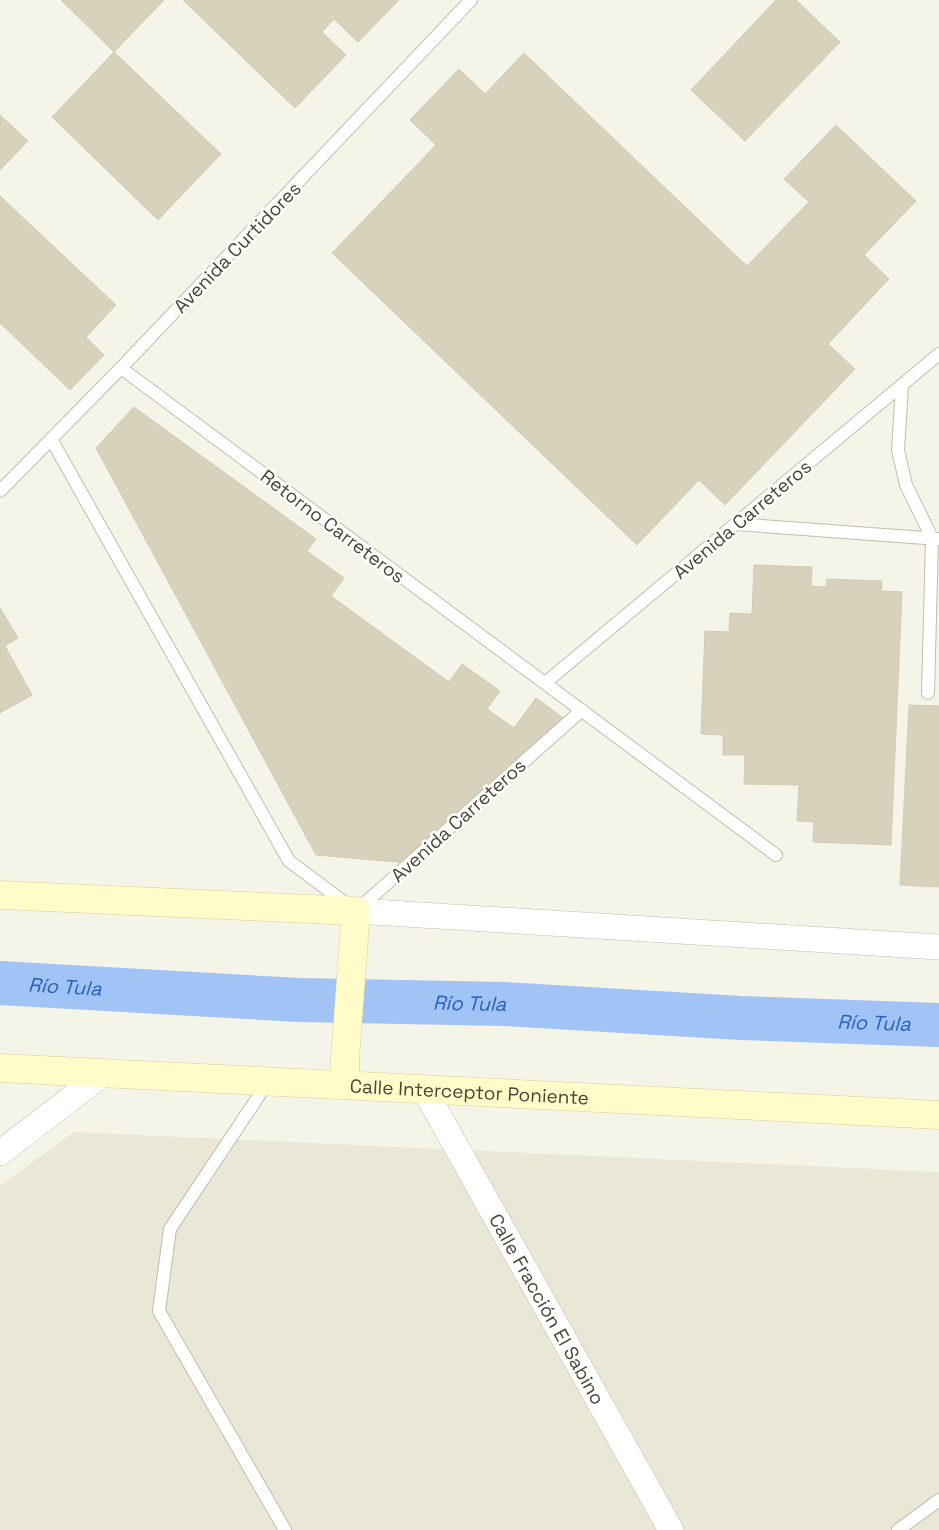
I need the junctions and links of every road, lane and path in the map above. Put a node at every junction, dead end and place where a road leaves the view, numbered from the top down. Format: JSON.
{"nodes":[{"id":1,"x":471,"y":0,"type":"edge"},
{"id":2,"x":939,"y":354,"type":"edge"},
{"id":3,"x":120,"y":368,"type":"junction"},
{"id":4,"x":902,"y":385,"type":"junction"},
{"id":5,"x":51,"y":439,"type":"junction"},
{"id":6,"x":0,"y":491,"type":"edge"},
{"id":7,"x":736,"y":524,"type":"junction"},
{"id":8,"x":935,"y":538,"type":"edge"},
{"id":9,"x":545,"y":683,"type":"junction"},
{"id":10,"x":928,"y":693,"type":"dead end"},
{"id":11,"x":582,"y":710,"type":"junction"},
{"id":12,"x":776,"y":855,"type":"dead end"},
{"id":13,"x":0,"y":896,"type":"edge"},
{"id":14,"x":355,"y":919,"type":"junction"},
{"id":15,"x":939,"y":947,"type":"edge"},
{"id":16,"x":0,"y":1068,"type":"edge"},
{"id":17,"x":345,"y":1072,"type":"junction"},
{"id":18,"x":104,"y":1073,"type":"junction"},
{"id":19,"x":269,"y":1081,"type":"junction"},
{"id":20,"x":424,"y":1089,"type":"junction"},
{"id":21,"x":939,"y":1115,"type":"edge"},
{"id":22,"x":0,"y":1153,"type":"edge"},
{"id":23,"x":939,"y":1500,"type":"edge"},
{"id":24,"x":285,"y":1530,"type":"edge"},
{"id":25,"x":672,"y":1530,"type":"edge"},
{"id":26,"x":898,"y":1530,"type":"edge"}],
"edges":[{"from":1,"to":3,"type":"lane","name":"Avenida Curtidores"},
{"from":2,"to":4,"type":"lane","name":"Avenida Carreteros"},
{"from":3,"to":5,"type":"lane","name":"Avenida Curtidores"},
{"from":3,"to":9,"type":"lane","name":"Retorno Carreteros"},
{"from":4,"to":7,"type":"lane","name":"Avenida Carreteros"},
{"from":4,"to":8,"type":"lane"},
{"from":5,"to":6,"type":"lane","name":"Avenida Curtidores"},
{"from":5,"to":14,"type":"lane"},
{"from":7,"to":8,"type":"lane"},
{"from":7,"to":9,"type":"lane","name":"Avenida Carreteros"},
{"from":8,"to":10,"type":"lane"},
{"from":9,"to":11,"type":"lane","name":"Retorno Carreteros"},
{"from":11,"to":12,"type":"lane","name":"Retorno Carreteros"},
{"from":11,"to":14,"type":"lane","name":"Avenida Carreteros"},
{"from":13,"to":14,"type":"main road"},
{"from":14,"to":15,"type":"street"},
{"from":14,"to":17,"type":"main road"},
{"from":16,"to":18,"type":"main road","name":"Calle Interceptor Poniente"},
{"from":17,"to":19,"type":"main road","name":"Calle Interceptor Poniente"},
{"from":17,"to":20,"type":"main road","name":"Calle Interceptor Poniente"},
{"from":18,"to":19,"type":"main road","name":"Calle Interceptor Poniente"},
{"from":18,"to":22,"type":"street"},
{"from":19,"to":24,"type":"lane"},
{"from":20,"to":21,"type":"main road","name":"Calle Interceptor Poniente"},
{"from":20,"to":25,"type":"street","name":"Calle Fracción El Sabino"},
{"from":23,"to":26,"type":"lane"}]}
